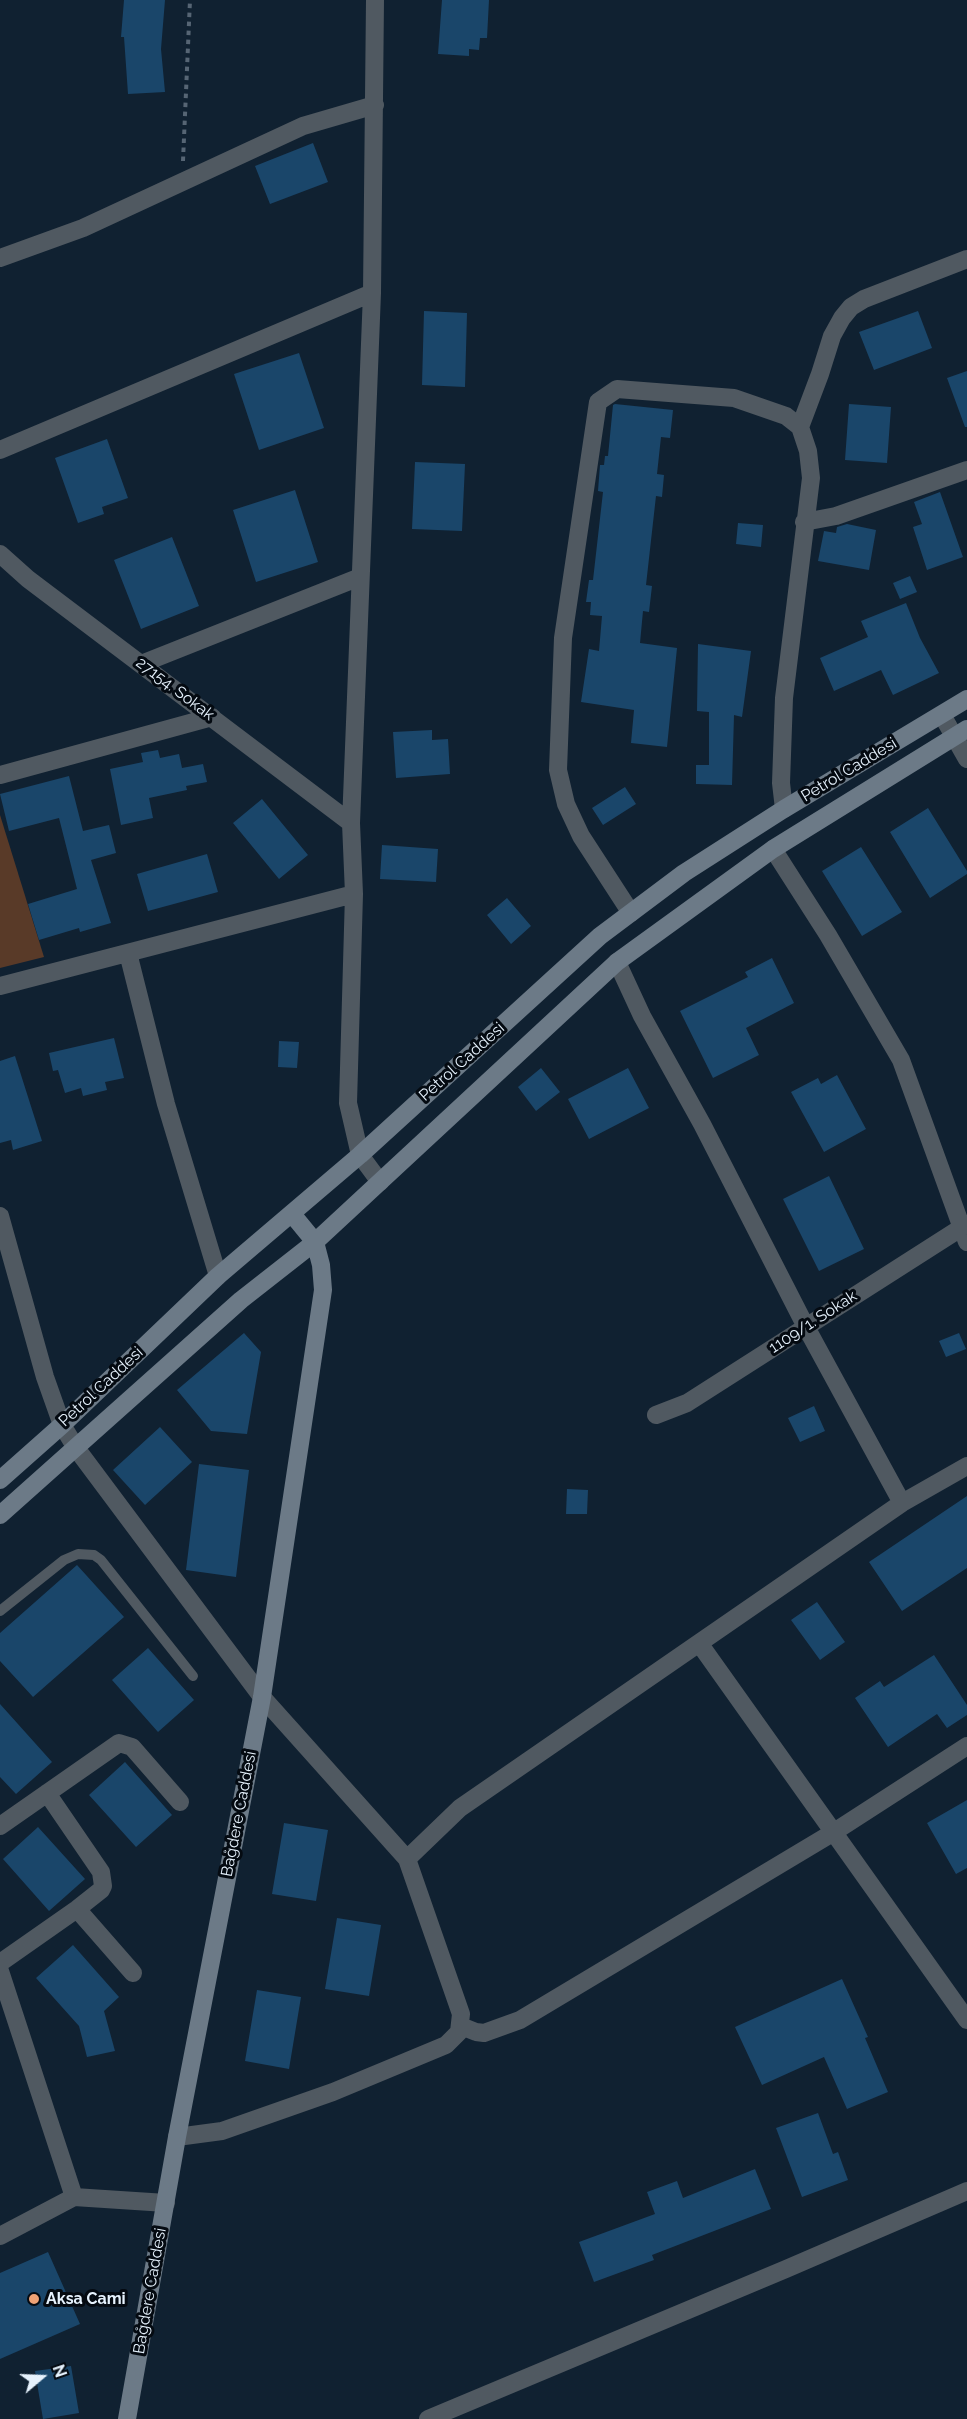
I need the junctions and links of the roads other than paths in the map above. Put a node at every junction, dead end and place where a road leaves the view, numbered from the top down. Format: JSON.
{"nodes":[{"id":1,"x":375,"y":0,"type":"edge"},
{"id":2,"x":375,"y":105,"type":"junction"},
{"id":3,"x":0,"y":258,"type":"edge"},
{"id":4,"x":967,"y":259,"type":"edge"},
{"id":5,"x":372,"y":293,"type":"junction"},
{"id":6,"x":800,"y":427,"type":"junction"},
{"id":7,"x":0,"y":450,"type":"edge"},
{"id":8,"x":967,"y":470,"type":"edge"},
{"id":9,"x":804,"y":522,"type":"junction"},
{"id":10,"x":0,"y":554,"type":"edge"},
{"id":11,"x":360,"y":577,"type":"junction"},
{"id":12,"x":141,"y":664,"type":"junction"},
{"id":13,"x":967,"y":699,"type":"edge"},
{"id":14,"x":942,"y":715,"type":"junction"},
{"id":15,"x":212,"y":717,"type":"junction"},
{"id":16,"x":961,"y":733,"type":"edge"},
{"id":17,"x":967,"y":759,"type":"edge"},
{"id":18,"x":0,"y":775,"type":"edge"},
{"id":19,"x":784,"y":809,"type":"junction"},
{"id":20,"x":351,"y":823,"type":"junction"},
{"id":21,"x":773,"y":849,"type":"junction"},
{"id":22,"x":354,"y":894,"type":"junction"},
{"id":23,"x":631,"y":913,"type":"junction"},
{"id":24,"x":128,"y":953,"type":"junction"},
{"id":25,"x":617,"y":962,"type":"junction"},
{"id":26,"x":0,"y":986,"type":"edge"},
{"id":27,"x":360,"y":1155,"type":"junction"},
{"id":28,"x":380,"y":1182,"type":"junction"},
{"id":29,"x":291,"y":1214,"type":"junction"},
{"id":30,"x":0,"y":1216,"type":"edge"},
{"id":31,"x":965,"y":1231,"type":"edge"},
{"id":32,"x":315,"y":1242,"type":"junction"},
{"id":33,"x":218,"y":1276,"type":"junction"},
{"id":34,"x":806,"y":1327,"type":"junction"},
{"id":35,"x":656,"y":1415,"type":"dead end"},
{"id":36,"x":62,"y":1425,"type":"junction"},
{"id":37,"x":76,"y":1448,"type":"junction"},
{"id":38,"x":967,"y":1466,"type":"edge"},
{"id":39,"x":0,"y":1480,"type":"edge"},
{"id":40,"x":902,"y":1503,"type":"junction"},
{"id":41,"x":0,"y":1515,"type":"edge"},
{"id":42,"x":0,"y":1611,"type":"edge"},
{"id":43,"x":699,"y":1643,"type":"junction"},
{"id":44,"x":193,"y":1676,"type":"dead end"},
{"id":45,"x":262,"y":1696,"type":"junction"},
{"id":46,"x":967,"y":1746,"type":"edge"},
{"id":47,"x":47,"y":1793,"type":"junction"},
{"id":48,"x":180,"y":1802,"type":"dead end"},
{"id":49,"x":0,"y":1826,"type":"edge"},
{"id":50,"x":834,"y":1832,"type":"junction"},
{"id":51,"x":407,"y":1859,"type":"junction"},
{"id":52,"x":77,"y":1909,"type":"junction"},
{"id":53,"x":0,"y":1963,"type":"edge"},
{"id":54,"x":0,"y":1971,"type":"edge"},
{"id":55,"x":133,"y":1973,"type":"dead end"},
{"id":56,"x":967,"y":2020,"type":"edge"},
{"id":57,"x":461,"y":2026,"type":"junction"},
{"id":58,"x":177,"y":2137,"type":"junction"},
{"id":59,"x":967,"y":2191,"type":"edge"},
{"id":60,"x":74,"y":2197,"type":"junction"},
{"id":61,"x":166,"y":2203,"type":"junction"},
{"id":62,"x":0,"y":2236,"type":"edge"},
{"id":63,"x":127,"y":2419,"type":"edge"},
{"id":64,"x":428,"y":2419,"type":"edge"}],
"edges":[{"from":1,"to":2,"type":"street"},
{"from":2,"to":3,"type":"street"},
{"from":2,"to":5,"type":"street"},
{"from":4,"to":6,"type":"street"},
{"from":5,"to":7,"type":"street"},
{"from":5,"to":11,"type":"street"},
{"from":6,"to":9,"type":"street"},
{"from":6,"to":23,"type":"street"},
{"from":8,"to":9,"type":"street"},
{"from":9,"to":19,"type":"street"},
{"from":10,"to":12,"type":"street","name":"27154. Sokak"},
{"from":11,"to":12,"type":"street"},
{"from":11,"to":20,"type":"street"},
{"from":12,"to":15,"type":"street","name":"27154. Sokak"},
{"from":13,"to":14,"type":"main road","name":"Petrol Caddesi"},
{"from":14,"to":16,"type":"street"},
{"from":14,"to":19,"type":"main road","name":"Petrol Caddesi"},
{"from":15,"to":18,"type":"street"},
{"from":15,"to":20,"type":"street","name":"27154. Sokak"},
{"from":16,"to":17,"type":"street"},
{"from":16,"to":21,"type":"main road"},
{"from":19,"to":23,"type":"main road","name":"Petrol Caddesi"},
{"from":20,"to":22,"type":"street"},
{"from":21,"to":25,"type":"main road"},
{"from":21,"to":31,"type":"street"},
{"from":22,"to":24,"type":"street"},
{"from":22,"to":27,"type":"street"},
{"from":23,"to":27,"type":"main road","name":"Petrol Caddesi"},
{"from":24,"to":26,"type":"street"},
{"from":24,"to":33,"type":"street"},
{"from":25,"to":28,"type":"main road"},
{"from":25,"to":34,"type":"street"},
{"from":27,"to":28,"type":"street"},
{"from":27,"to":29,"type":"main road","name":"Petrol Caddesi"},
{"from":28,"to":32,"type":"main road"},
{"from":29,"to":32,"type":"main road","name":"Bağdere Caddesi"},
{"from":29,"to":33,"type":"main road","name":"Petrol Caddesi"},
{"from":30,"to":36,"type":"street"},
{"from":31,"to":34,"type":"street","name":"1109/1. Sokak"},
{"from":32,"to":37,"type":"main road"},
{"from":32,"to":45,"type":"main road","name":"Bağdere Caddesi"},
{"from":33,"to":36,"type":"main road","name":"Petrol Caddesi"},
{"from":34,"to":35,"type":"street","name":"1109/1. Sokak"},
{"from":34,"to":40,"type":"street"},
{"from":36,"to":37,"type":"street"},
{"from":36,"to":39,"type":"main road","name":"Petrol Caddesi"},
{"from":37,"to":41,"type":"main road"},
{"from":37,"to":45,"type":"street"},
{"from":38,"to":40,"type":"street"},
{"from":40,"to":43,"type":"street"},
{"from":42,"to":44,"type":"lane"},
{"from":43,"to":50,"type":"street"},
{"from":43,"to":51,"type":"street"},
{"from":45,"to":51,"type":"street"},
{"from":45,"to":58,"type":"main road","name":"Bağdere Caddesi"},
{"from":46,"to":50,"type":"street"},
{"from":47,"to":48,"type":"street"},
{"from":47,"to":49,"type":"street"},
{"from":47,"to":52,"type":"street"},
{"from":50,"to":56,"type":"street"},
{"from":50,"to":57,"type":"street"},
{"from":51,"to":57,"type":"street"},
{"from":52,"to":53,"type":"street"},
{"from":52,"to":55,"type":"street"},
{"from":54,"to":60,"type":"street"},
{"from":57,"to":58,"type":"street"},
{"from":58,"to":61,"type":"main road","name":"Bağdere Caddesi"},
{"from":59,"to":64,"type":"street"},
{"from":60,"to":61,"type":"street"},
{"from":60,"to":62,"type":"street"},
{"from":61,"to":63,"type":"main road","name":"Bağdere Caddesi"}]}
